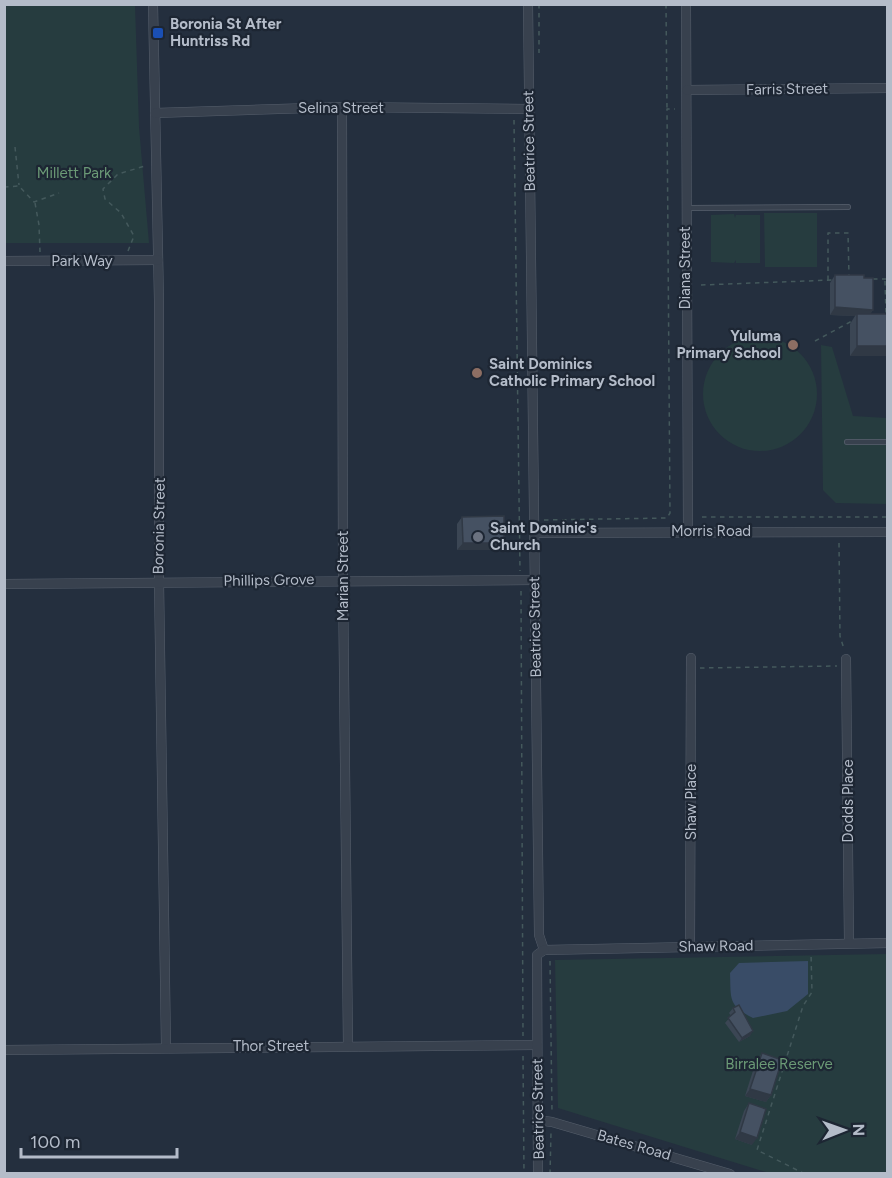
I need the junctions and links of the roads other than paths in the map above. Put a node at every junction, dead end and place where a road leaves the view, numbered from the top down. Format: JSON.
{"nodes":[{"id":1,"x":153,"y":4,"type":"edge"},
{"id":2,"x":528,"y":4,"type":"edge"},
{"id":3,"x":686,"y":4,"type":"edge"},
{"id":4,"x":888,"y":88,"type":"edge"},
{"id":5,"x":687,"y":90,"type":"junction"},
{"id":6,"x":342,"y":107,"type":"junction"},
{"id":7,"x":528,"y":109,"type":"junction"},
{"id":8,"x":155,"y":113,"type":"junction"},
{"id":9,"x":849,"y":207,"type":"dead end"},
{"id":10,"x":685,"y":208,"type":"junction"},
{"id":11,"x":158,"y":260,"type":"junction"},
{"id":12,"x":5,"y":261,"type":"edge"},
{"id":13,"x":847,"y":442,"type":"dead end"},
{"id":14,"x":888,"y":442,"type":"edge"},
{"id":15,"x":688,"y":531,"type":"junction"},
{"id":16,"x":888,"y":532,"type":"edge"},
{"id":17,"x":535,"y":533,"type":"junction"},
{"id":18,"x":343,"y":579,"type":"junction"},
{"id":19,"x":534,"y":580,"type":"junction"},
{"id":20,"x":159,"y":582,"type":"junction"},
{"id":21,"x":4,"y":584,"type":"edge"},
{"id":22,"x":691,"y":658,"type":"dead end"},
{"id":23,"x":846,"y":662,"type":"road end"},
{"id":24,"x":849,"y":942,"type":"junction"},
{"id":25,"x":888,"y":943,"type":"edge"},
{"id":26,"x":690,"y":946,"type":"junction"},
{"id":27,"x":547,"y":950,"type":"junction"},
{"id":28,"x":537,"y":1045,"type":"junction"},
{"id":29,"x":348,"y":1046,"type":"junction"},
{"id":30,"x":166,"y":1047,"type":"junction"},
{"id":31,"x":4,"y":1050,"type":"edge"},
{"id":32,"x":537,"y":1120,"type":"junction"},
{"id":33,"x":538,"y":1173,"type":"edge"},
{"id":34,"x":730,"y":1173,"type":"edge"}],
"edges":[{"from":1,"to":8,"type":"street","name":"Boronia Street"},
{"from":2,"to":7,"type":"street","name":"Beatrice Street"},
{"from":3,"to":5,"type":"street","name":"Diana Street"},
{"from":4,"to":5,"type":"street","name":"Farris Street"},
{"from":5,"to":10,"type":"street","name":"Diana Street"},
{"from":6,"to":7,"type":"street","name":"Selina Street"},
{"from":6,"to":8,"type":"street","name":"Selina Street"},
{"from":6,"to":18,"type":"street","name":"Marian Street"},
{"from":7,"to":17,"type":"street","name":"Beatrice Street"},
{"from":8,"to":11,"type":"street","name":"Boronia Street"},
{"from":9,"to":10,"type":"lane"},
{"from":10,"to":15,"type":"street","name":"Diana Street"},
{"from":11,"to":12,"type":"street","name":"Park Way"},
{"from":11,"to":20,"type":"street","name":"Boronia Street"},
{"from":13,"to":14,"type":"lane"},
{"from":15,"to":16,"type":"street","name":"Morris Road"},
{"from":15,"to":17,"type":"street","name":"Morris Road"},
{"from":17,"to":19,"type":"street","name":"Beatrice Street"},
{"from":18,"to":19,"type":"street","name":"Phillips Grove"},
{"from":18,"to":20,"type":"street","name":"Phillips Grove"},
{"from":18,"to":29,"type":"street","name":"Marian Street"},
{"from":19,"to":27,"type":"street","name":"Beatrice Street"},
{"from":20,"to":21,"type":"street","name":"Phillips Grove"},
{"from":20,"to":30,"type":"street","name":"Boronia Street"},
{"from":22,"to":26,"type":"street","name":"Shaw Place"},
{"from":23,"to":24,"type":"street","name":"Dodds Place"},
{"from":24,"to":25,"type":"street","name":"Shaw Road"},
{"from":24,"to":26,"type":"street","name":"Shaw Road"},
{"from":26,"to":27,"type":"street","name":"Shaw Road"},
{"from":27,"to":28,"type":"street","name":"Beatrice Street"},
{"from":28,"to":29,"type":"street","name":"Thor Street"},
{"from":28,"to":32,"type":"street","name":"Beatrice Street"},
{"from":29,"to":30,"type":"street","name":"Thor Street"},
{"from":30,"to":31,"type":"street","name":"Thor Street"},
{"from":32,"to":33,"type":"street","name":"Beatrice Street"},
{"from":32,"to":34,"type":"street","name":"Bates Road"}]}
